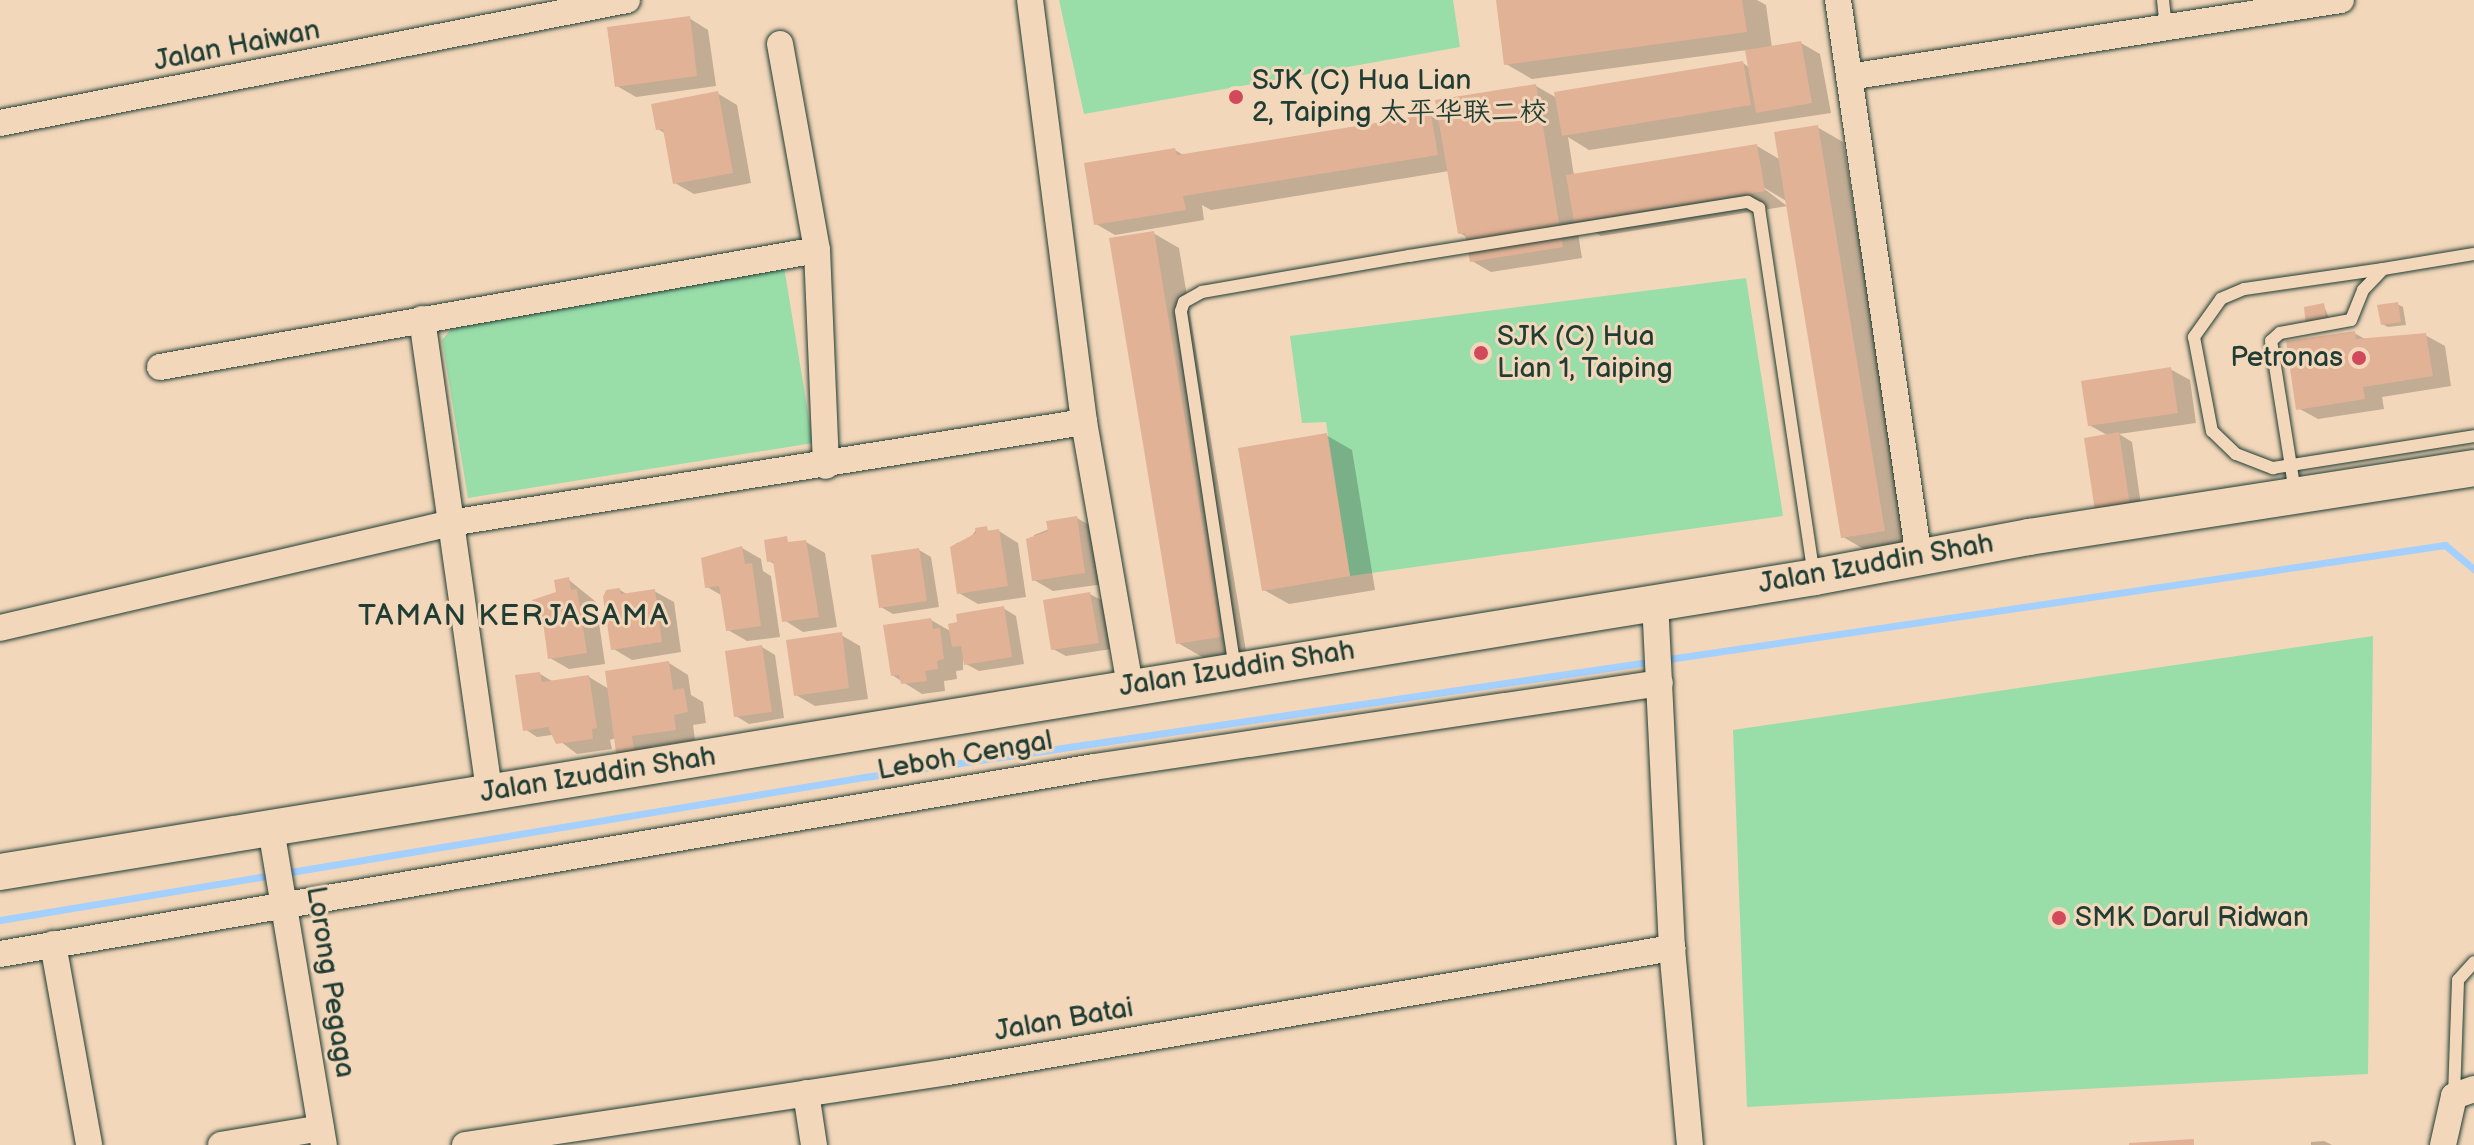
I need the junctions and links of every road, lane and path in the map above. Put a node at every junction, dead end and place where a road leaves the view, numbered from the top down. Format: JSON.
{"nodes":[{"id":1,"x":627,"y":0,"type":"edge"},
{"id":2,"x":1030,"y":0,"type":"edge"},
{"id":3,"x":2163,"y":0,"type":"edge"},
{"id":4,"x":2341,"y":0,"type":"edge"},
{"id":5,"x":1843,"y":1,"type":"edge"},
{"id":6,"x":2166,"y":29,"type":"junction"},
{"id":7,"x":780,"y":44,"type":"dead end"},
{"id":8,"x":1849,"y":77,"type":"junction"},
{"id":9,"x":0,"y":123,"type":"edge"},
{"id":10,"x":817,"y":250,"type":"junction"},
{"id":11,"x":2474,"y":254,"type":"edge"},
{"id":12,"x":2383,"y":269,"type":"junction"},
{"id":13,"x":422,"y":319,"type":"junction"},
{"id":14,"x":160,"y":367,"type":"dead end"},
{"id":15,"x":1084,"y":422,"type":"junction"},
{"id":16,"x":2474,"y":436,"type":"edge"},
{"id":17,"x":826,"y":466,"type":"junction"},
{"id":18,"x":2474,"y":468,"type":"edge"},
{"id":19,"x":2293,"y":482,"type":"junction"},
{"id":20,"x":450,"y":523,"type":"junction"},
{"id":21,"x":1919,"y":558,"type":"junction"},
{"id":22,"x":1815,"y":577,"type":"junction"},
{"id":23,"x":1655,"y":601,"type":"junction"},
{"id":24,"x":0,"y":628,"type":"edge"},
{"id":25,"x":1659,"y":668,"type":"junction"},
{"id":26,"x":1235,"y":669,"type":"junction"},
{"id":27,"x":1130,"y":686,"type":"junction"},
{"id":28,"x":489,"y":792,"type":"junction"},
{"id":29,"x":278,"y":869,"type":"junction"},
{"id":30,"x":0,"y":872,"type":"edge"},
{"id":31,"x":53,"y":944,"type":"junction"},
{"id":32,"x":1672,"y":948,"type":"junction"},
{"id":33,"x":0,"y":954,"type":"edge"},
{"id":34,"x":2474,"y":962,"type":"edge"},
{"id":35,"x":806,"y":1093,"type":"junction"},
{"id":36,"x":2464,"y":1093,"type":"edge"},
{"id":37,"x":579,"y":1136,"type":"edge"},
{"id":38,"x":323,"y":1137,"type":"edge"},
{"id":39,"x":89,"y":1145,"type":"edge"},
{"id":40,"x":221,"y":1145,"type":"edge"},
{"id":41,"x":465,"y":1145,"type":"edge"},
{"id":42,"x":814,"y":1145,"type":"edge"},
{"id":43,"x":1690,"y":1145,"type":"edge"},
{"id":44,"x":2443,"y":1145,"type":"edge"}],
"edges":[{"from":1,"to":9,"type":"street","name":"Jalan Haiwan"},
{"from":2,"to":15,"type":"street"},
{"from":3,"to":6,"type":"lane"},
{"from":4,"to":6,"type":"street"},
{"from":5,"to":8,"type":"street"},
{"from":6,"to":8,"type":"street"},
{"from":7,"to":10,"type":"street"},
{"from":8,"to":21,"type":"street"},
{"from":10,"to":13,"type":"street"},
{"from":10,"to":17,"type":"street"},
{"from":11,"to":12,"type":"lane"},
{"from":12,"to":19,"type":"lane"},
{"from":12,"to":19,"type":"lane"},
{"from":13,"to":14,"type":"street"},
{"from":13,"to":20,"type":"street"},
{"from":15,"to":17,"type":"street"},
{"from":15,"to":27,"type":"street"},
{"from":16,"to":19,"type":"lane"},
{"from":17,"to":20,"type":"street"},
{"from":18,"to":19,"type":"main road","name":"Jalan Izuddin Shah"},
{"from":19,"to":21,"type":"main road","name":"Jalan Izuddin Shah"},
{"from":20,"to":24,"type":"street"},
{"from":20,"to":28,"type":"street"},
{"from":21,"to":22,"type":"main road","name":"Jalan Izuddin Shah"},
{"from":22,"to":23,"type":"main road","name":"Jalan Izuddin Shah"},
{"from":22,"to":26,"type":"lane"},
{"from":23,"to":25,"type":"street"},
{"from":23,"to":26,"type":"main road","name":"Jalan Izuddin Shah"},
{"from":25,"to":29,"type":"street","name":"Leboh Cengal"},
{"from":25,"to":32,"type":"street"},
{"from":26,"to":27,"type":"main road","name":"Jalan Izuddin Shah"},
{"from":27,"to":28,"type":"main road","name":"Jalan Izuddin Shah"},
{"from":28,"to":29,"type":"main road","name":"Jalan Izuddin Shah"},
{"from":29,"to":30,"type":"main road","name":"Jalan Izuddin Shah"},
{"from":29,"to":31,"type":"street","name":"Leboh Cengal"},
{"from":29,"to":38,"type":"street","name":"Lorong Pegaga"},
{"from":31,"to":33,"type":"street","name":"Leboh Cengal"},
{"from":31,"to":39,"type":"street"},
{"from":32,"to":35,"type":"street","name":"Jalan Batai"},
{"from":32,"to":43,"type":"street"},
{"from":34,"to":36,"type":"lane"},
{"from":35,"to":37,"type":"street","name":"Jalan Batai"},
{"from":35,"to":42,"type":"street"},
{"from":36,"to":44,"type":"street"},
{"from":37,"to":41,"type":"street","name":"Jalan Batai"},
{"from":38,"to":40,"type":"street"}]}
